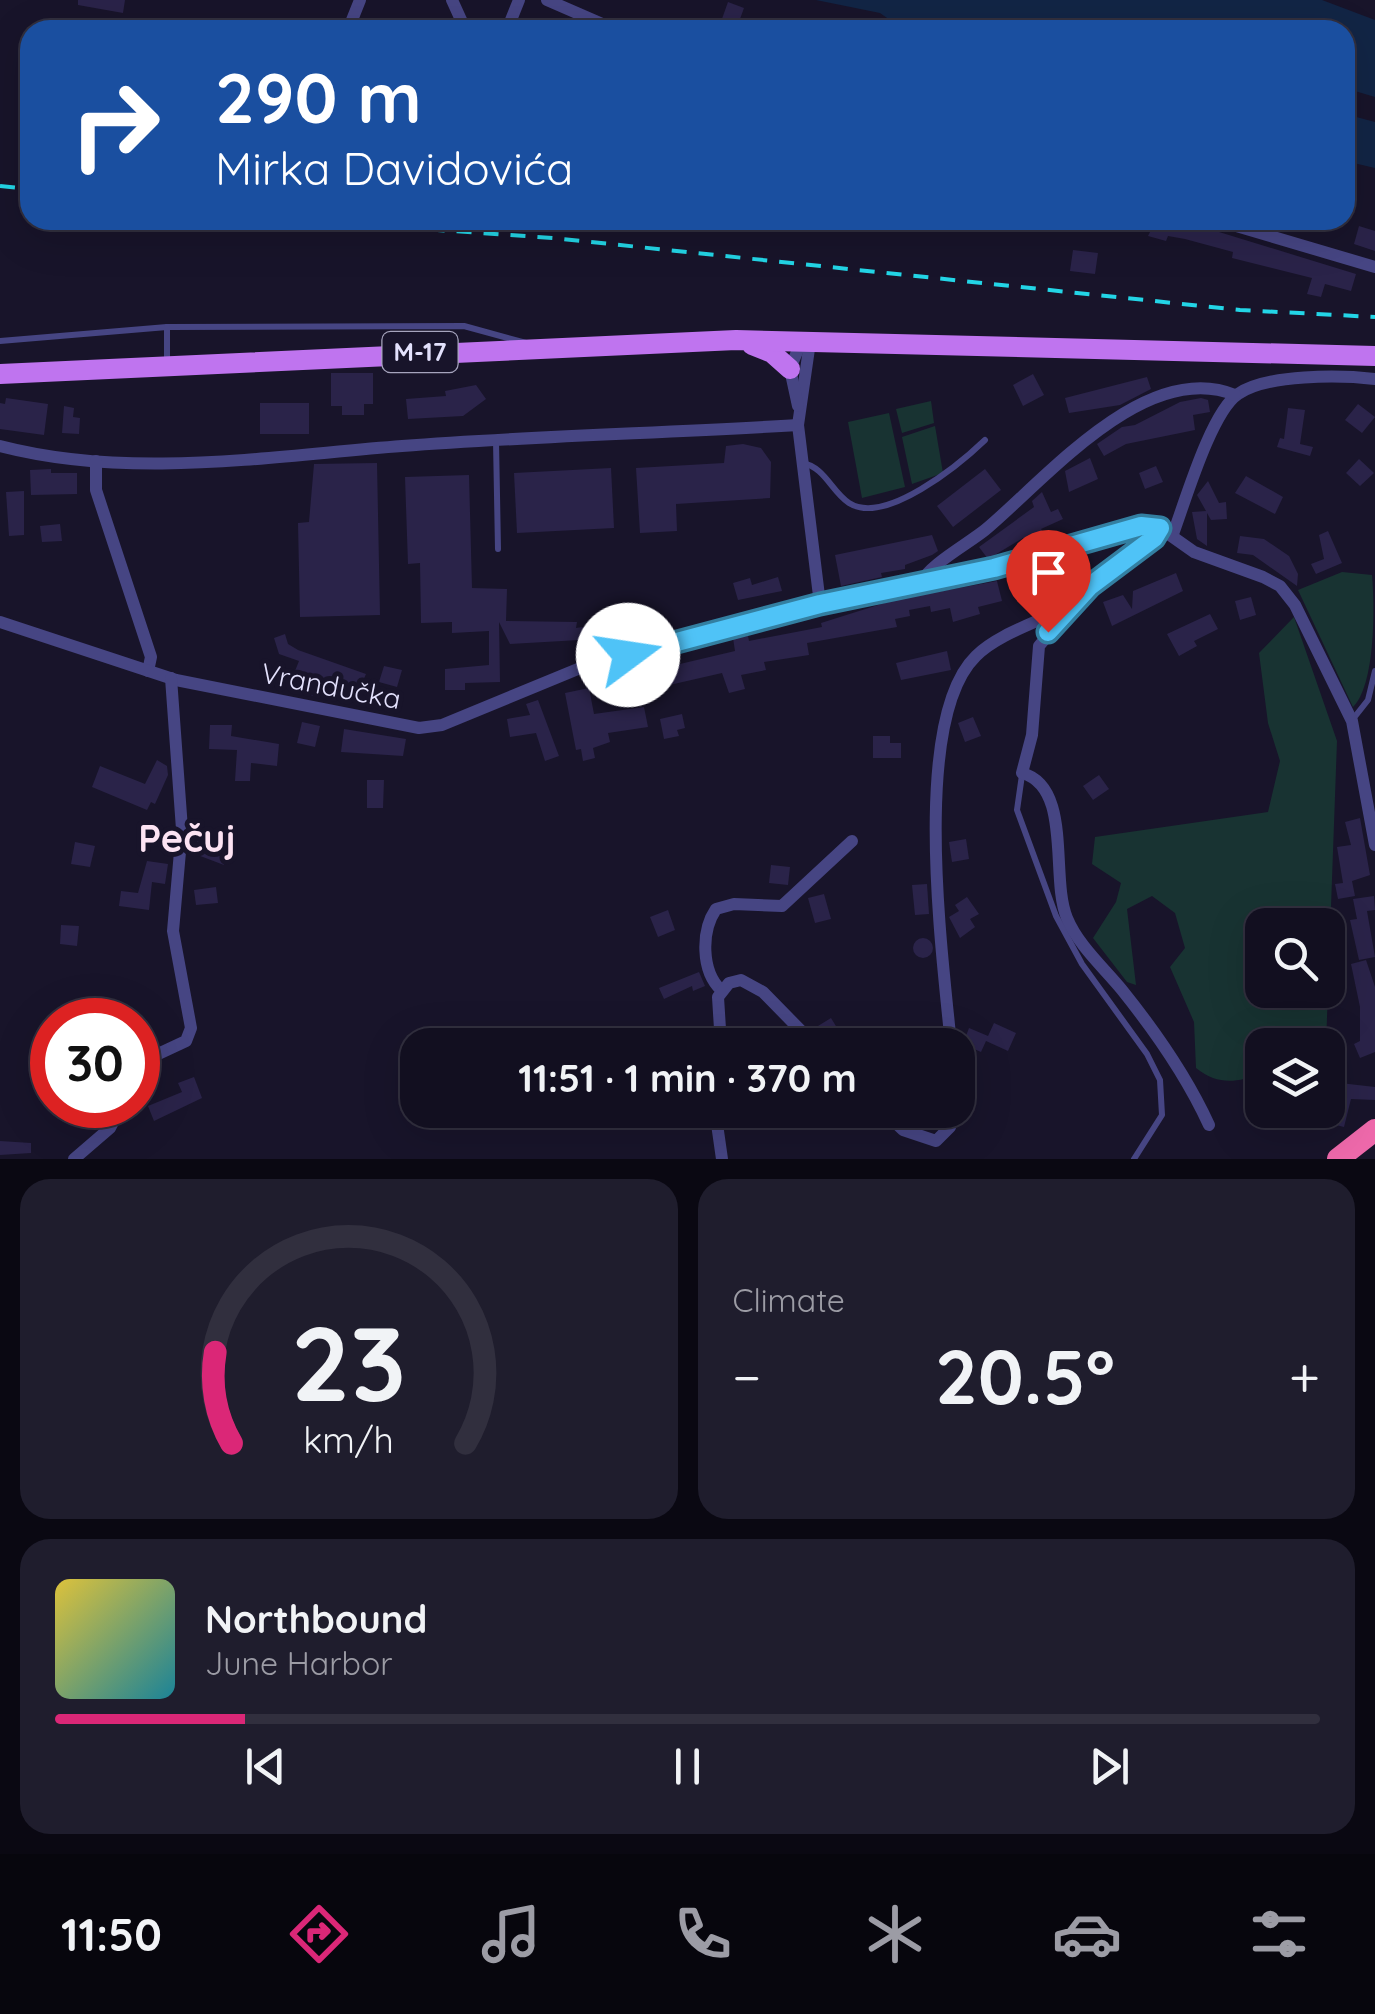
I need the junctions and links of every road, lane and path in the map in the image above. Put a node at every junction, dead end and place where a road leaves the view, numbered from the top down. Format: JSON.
{"nodes":[{"id":1,"x":547,"y":0,"type":"edge"},
{"id":2,"x":593,"y":20,"type":"edge"},
{"id":3,"x":1250,"y":230,"type":"edge"},
{"id":4,"x":1375,"y":267,"type":"edge"},
{"id":5,"x":167,"y":326,"type":"junction"},
{"id":6,"x":736,"y":340,"type":"junction"},
{"id":7,"x":0,"y":341,"type":"edge"},
{"id":8,"x":806,"y":342,"type":"junction"},
{"id":9,"x":536,"y":347,"type":"junction"},
{"id":10,"x":1370,"y":355,"type":"edge"},
{"id":11,"x":166,"y":366,"type":"junction"},
{"id":12,"x":790,"y":369,"type":"junction"},
{"id":13,"x":0,"y":374,"type":"edge"},
{"id":14,"x":1375,"y":379,"type":"edge"},
{"id":15,"x":1234,"y":395,"type":"junction"},
{"id":16,"x":799,"y":409,"type":"junction"},
{"id":17,"x":798,"y":424,"type":"junction"},
{"id":18,"x":984,"y":440,"type":"dead end"},
{"id":19,"x":496,"y":442,"type":"junction"},
{"id":20,"x":0,"y":446,"type":"edge"},
{"id":21,"x":96,"y":461,"type":"junction"},
{"id":22,"x":801,"y":463,"type":"junction"},
{"id":23,"x":1167,"y":531,"type":"junction"},
{"id":24,"x":498,"y":549,"type":"dead end"},
{"id":25,"x":921,"y":583,"type":"junction"},
{"id":26,"x":820,"y":604,"type":"junction"},
{"id":27,"x":1062,"y":614,"type":"junction"},
{"id":28,"x":0,"y":622,"type":"edge"},
{"id":29,"x":1375,"y":671,"type":"edge"},
{"id":30,"x":148,"y":672,"type":"junction"},
{"id":31,"x":171,"y":678,"type":"junction"},
{"id":32,"x":1352,"y":720,"type":"junction"},
{"id":33,"x":1022,"y":774,"type":"junction"},
{"id":34,"x":852,"y":841,"type":"dead end"},
{"id":35,"x":1375,"y":845,"type":"edge"},
{"id":36,"x":720,"y":990,"type":"junction"},
{"id":37,"x":721,"y":1028,"type":"edge"},
{"id":38,"x":798,"y":1028,"type":"edge"},
{"id":39,"x":950,"y":1028,"type":"edge"},
{"id":40,"x":160,"y":1054,"type":"edge"},
{"id":41,"x":1209,"y":1125,"type":"dead end"},
{"id":42,"x":110,"y":1128,"type":"edge"},
{"id":43,"x":718,"y":1128,"type":"edge"},
{"id":44,"x":900,"y":1128,"type":"edge"},
{"id":45,"x":949,"y":1128,"type":"edge"},
{"id":46,"x":1375,"y":1130,"type":"edge"},
{"id":47,"x":74,"y":1159,"type":"edge"},
{"id":48,"x":722,"y":1159,"type":"edge"},
{"id":49,"x":1134,"y":1159,"type":"edge"},
{"id":50,"x":1338,"y":1159,"type":"edge"}],
"edges":[{"from":1,"to":2,"type":"street"},
{"from":3,"to":4,"type":"street"},
{"from":5,"to":7,"type":"lane"},
{"from":5,"to":9,"type":"lane"},
{"from":5,"to":11,"type":"lane"},
{"from":6,"to":8,"type":"main road","number":"M-17"},
{"from":6,"to":9,"type":"main road","number":"M-17"},
{"from":6,"to":12,"type":"main road"},
{"from":8,"to":10,"type":"main road","number":"M-17"},
{"from":8,"to":12,"type":"street"},
{"from":8,"to":16,"type":"street"},
{"from":9,"to":11,"type":"main road","number":"M-17"},
{"from":11,"to":13,"type":"main road","number":"M-17"},
{"from":12,"to":16,"type":"street"},
{"from":14,"to":15,"type":"street"},
{"from":15,"to":23,"type":"street"},
{"from":15,"to":25,"type":"street"},
{"from":16,"to":17,"type":"street"},
{"from":17,"to":19,"type":"street"},
{"from":17,"to":22,"type":"street"},
{"from":18,"to":22,"type":"lane"},
{"from":19,"to":21,"type":"street"},
{"from":19,"to":24,"type":"lane"},
{"from":20,"to":21,"type":"street"},
{"from":21,"to":30,"type":"street"},
{"from":22,"to":26,"type":"street"},
{"from":23,"to":25,"type":"street","name":"Vrandučka"},
{"from":23,"to":27,"type":"street"},
{"from":23,"to":32,"type":"street"},
{"from":25,"to":26,"type":"street","name":"Vrandučka"},
{"from":26,"to":31,"type":"street","name":"Vrandučka"},
{"from":27,"to":33,"type":"street"},
{"from":27,"to":39,"type":"street"},
{"from":28,"to":30,"type":"street","name":"Vrandučka"},
{"from":29,"to":32,"type":"lane"},
{"from":30,"to":31,"type":"street","name":"Vrandučka"},
{"from":31,"to":40,"type":"street"},
{"from":32,"to":35,"type":"street"},
{"from":33,"to":41,"type":"street"},
{"from":33,"to":49,"type":"lane"},
{"from":34,"to":36,"type":"street"},
{"from":36,"to":37,"type":"street"},
{"from":36,"to":38,"type":"street"},
{"from":42,"to":47,"type":"street"},
{"from":43,"to":48,"type":"street"},
{"from":44,"to":45,"type":"street"},
{"from":46,"to":50,"type":"highway"}]}
